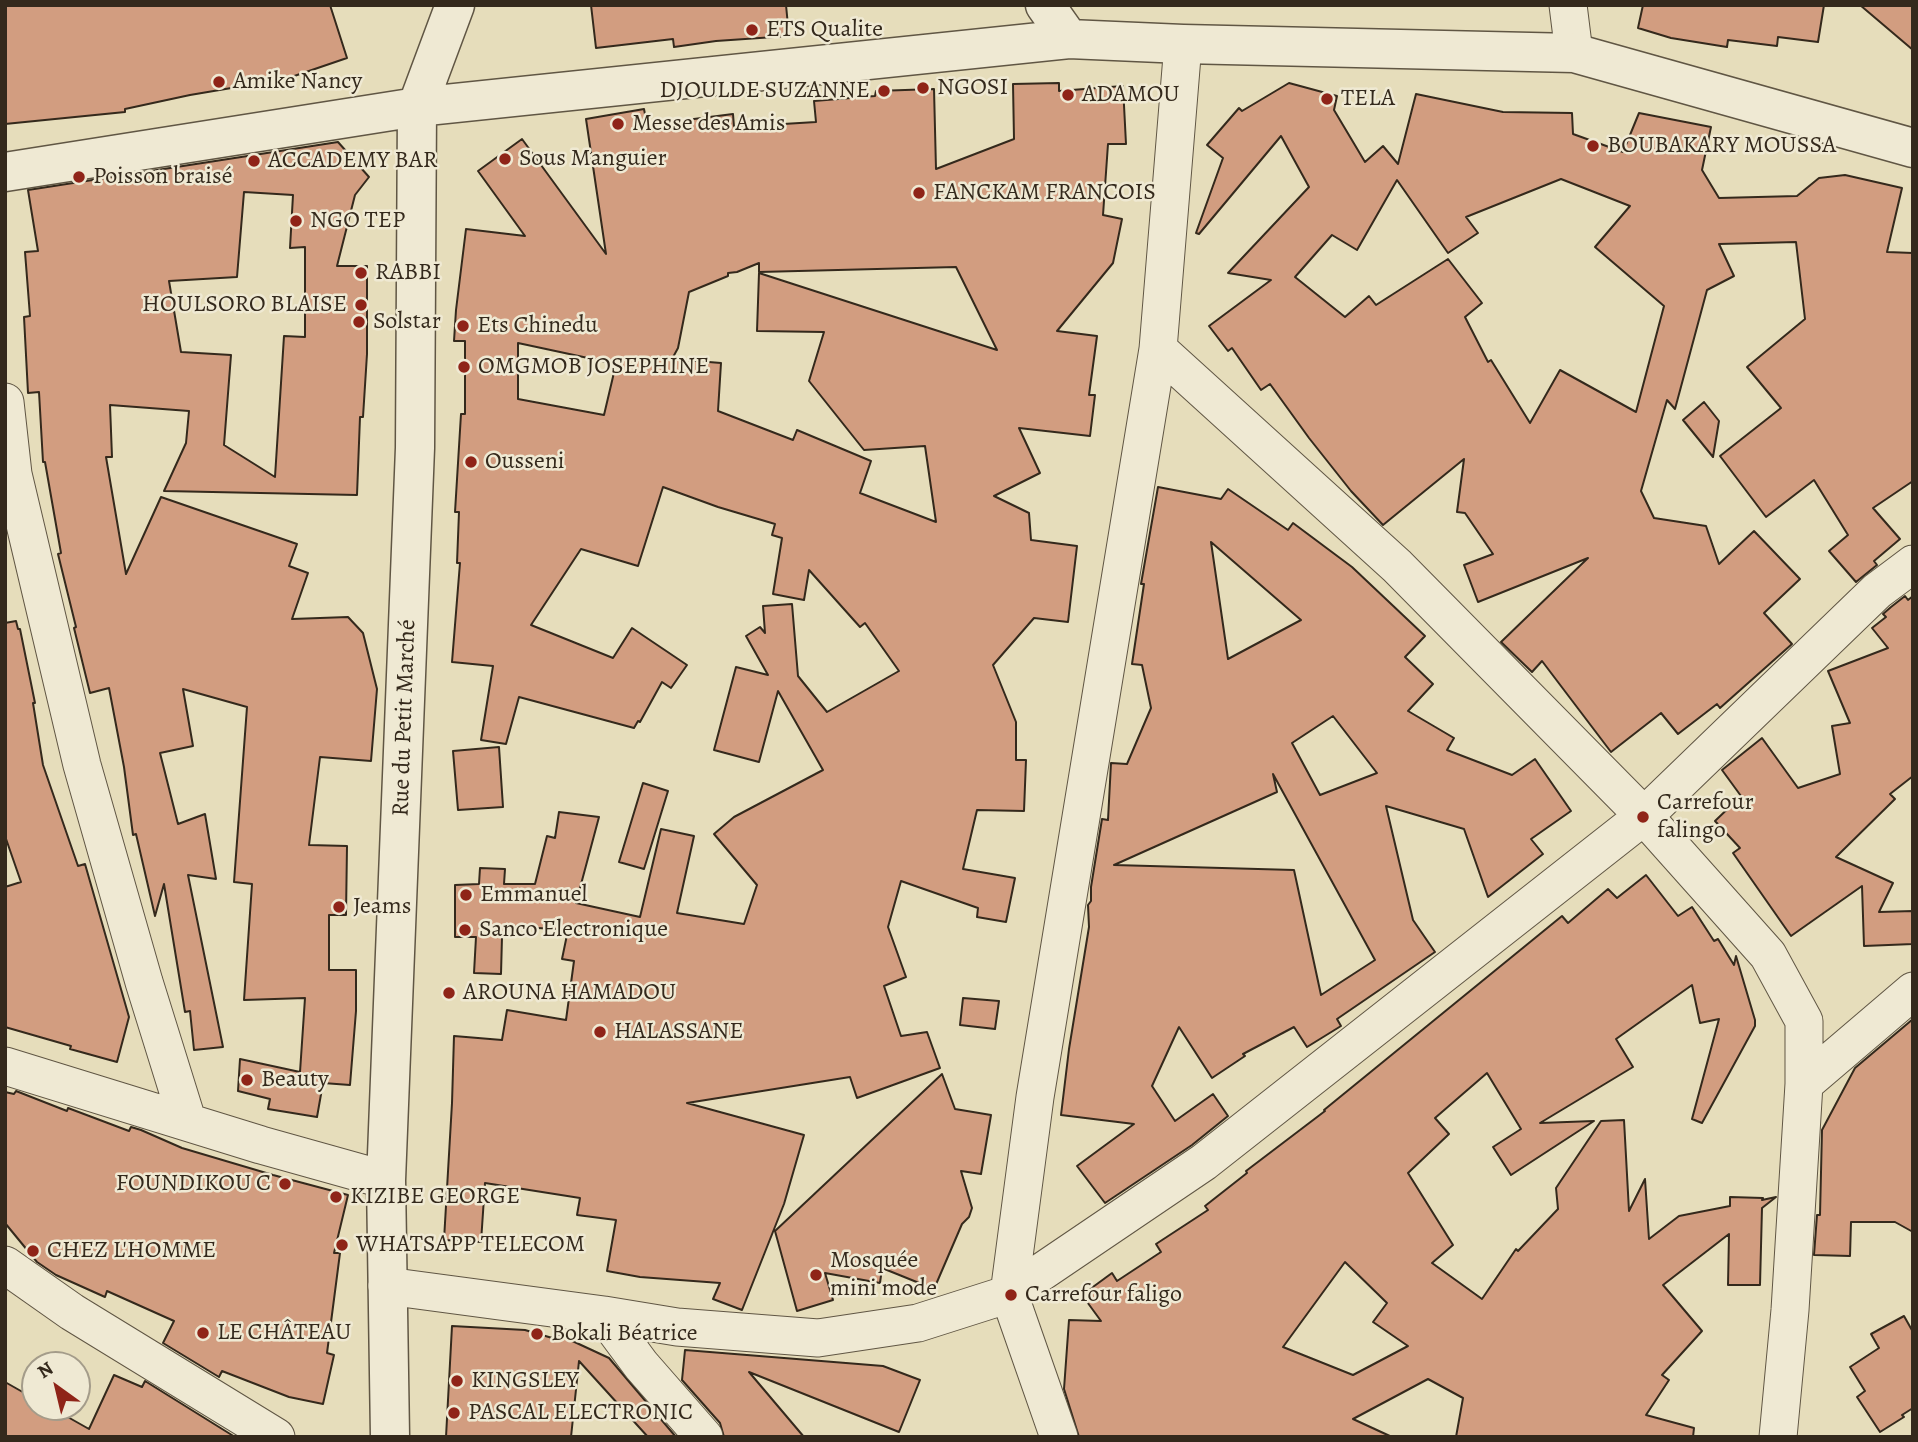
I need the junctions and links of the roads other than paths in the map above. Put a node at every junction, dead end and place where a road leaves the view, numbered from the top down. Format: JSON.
{"nodes":[{"id":1,"x":455,"y":5,"type":"edge"},
{"id":2,"x":1045,"y":5,"type":"edge"},
{"id":3,"x":1568,"y":5,"type":"edge"},
{"id":4,"x":1069,"y":38,"type":"junction"},
{"id":5,"x":1182,"y":44,"type":"junction"},
{"id":6,"x":1574,"y":53,"type":"junction"},
{"id":7,"x":417,"y":107,"type":"junction"},
{"id":8,"x":1913,"y":148,"type":"edge"},
{"id":9,"x":5,"y":172,"type":"edge"},
{"id":10,"x":1158,"y":349,"type":"junction"},
{"id":11,"x":5,"y":401,"type":"edge"},
{"id":12,"x":1913,"y":564,"type":"edge"},
{"id":13,"x":1644,"y":816,"type":"junction"},
{"id":14,"x":1913,"y":991,"type":"edge"},
{"id":15,"x":5,"y":1066,"type":"edge"},
{"id":16,"x":1804,"y":1084,"type":"junction"},
{"id":17,"x":187,"y":1120,"type":"junction"},
{"id":18,"x":386,"y":1180,"type":"junction"},
{"id":19,"x":5,"y":1265,"type":"edge"},
{"id":20,"x":387,"y":1286,"type":"junction"},
{"id":21,"x":1009,"y":1294,"type":"junction"},
{"id":22,"x":604,"y":1315,"type":"junction"},
{"id":23,"x":276,"y":1437,"type":"edge"},
{"id":24,"x":390,"y":1437,"type":"edge"},
{"id":25,"x":704,"y":1437,"type":"edge"},
{"id":26,"x":1059,"y":1437,"type":"edge"},
{"id":27,"x":1778,"y":1437,"type":"edge"}],
"edges":[{"from":1,"to":7,"type":"street","name":"Rue du Petit Marché"},
{"from":2,"to":4,"type":"street"},
{"from":3,"to":6,"type":"street"},
{"from":4,"to":5,"type":"street"},
{"from":4,"to":7,"type":"street"},
{"from":5,"to":6,"type":"street"},
{"from":5,"to":10,"type":"street"},
{"from":6,"to":8,"type":"street"},
{"from":7,"to":9,"type":"street"},
{"from":7,"to":18,"type":"street","name":"Rue du Petit Marché"},
{"from":10,"to":13,"type":"street"},
{"from":10,"to":21,"type":"street"},
{"from":11,"to":17,"type":"street"},
{"from":12,"to":13,"type":"street"},
{"from":13,"to":16,"type":"street"},
{"from":13,"to":21,"type":"street"},
{"from":14,"to":16,"type":"street"},
{"from":15,"to":17,"type":"street"},
{"from":16,"to":27,"type":"street"},
{"from":17,"to":18,"type":"street"},
{"from":18,"to":20,"type":"street","name":"Rue du Petit Marché"},
{"from":19,"to":23,"type":"street"},
{"from":20,"to":22,"type":"street"},
{"from":20,"to":24,"type":"street","name":"Rue du Petit Marché"},
{"from":21,"to":22,"type":"street"},
{"from":21,"to":26,"type":"street"},
{"from":22,"to":25,"type":"street"}]}
